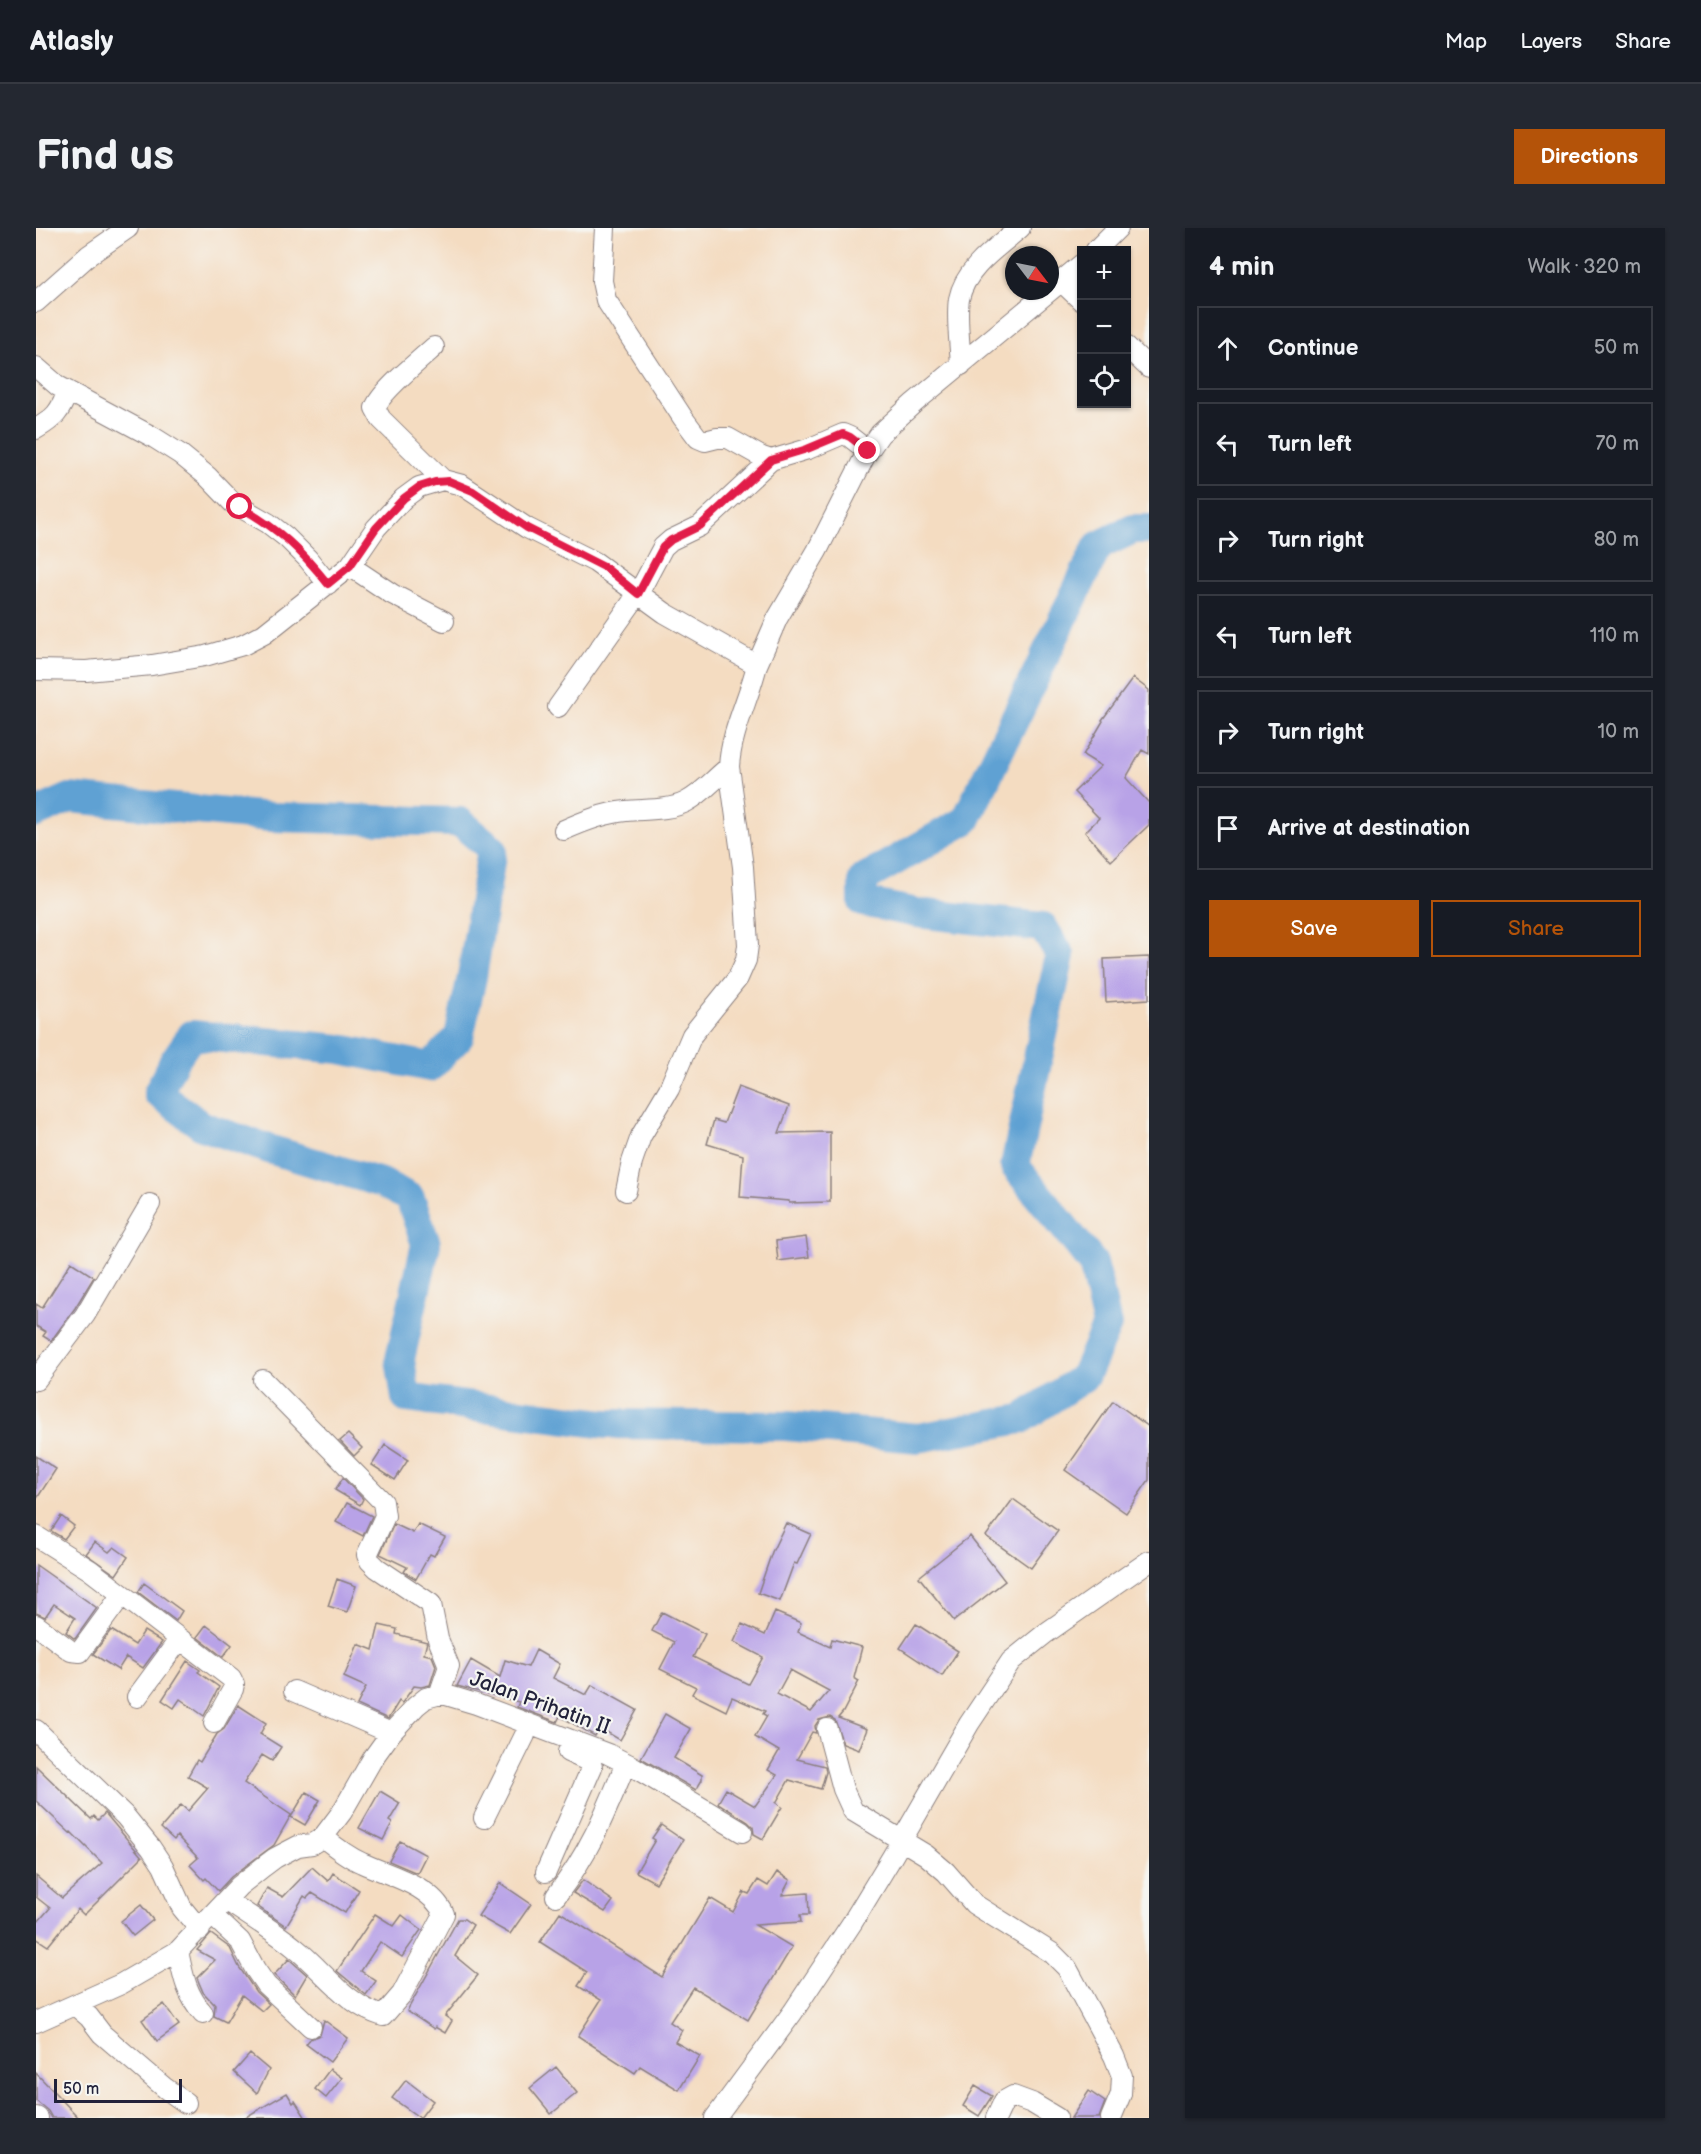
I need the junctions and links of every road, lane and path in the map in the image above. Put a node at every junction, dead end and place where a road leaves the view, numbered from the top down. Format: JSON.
{"nodes":[{"id":1,"x":128,"y":228,"type":"edge"},
{"id":2,"x":606,"y":228,"type":"edge"},
{"id":3,"x":1020,"y":228,"type":"edge"},
{"id":4,"x":1118,"y":228,"type":"edge"},
{"id":5,"x":1100,"y":246,"type":"edge"},
{"id":6,"x":1077,"y":268,"type":"edge"},
{"id":7,"x":1062,"y":282,"type":"junction"},
{"id":8,"x":1081,"y":300,"type":"edge"},
{"id":9,"x":36,"y":302,"type":"edge"},
{"id":10,"x":434,"y":347,"type":"dead end"},
{"id":11,"x":1131,"y":351,"type":"edge"},
{"id":12,"x":961,"y":365,"type":"junction"},
{"id":13,"x":36,"y":367,"type":"edge"},
{"id":14,"x":1149,"y":368,"type":"edge"},
{"id":15,"x":68,"y":391,"type":"junction"},
{"id":16,"x":36,"y":429,"type":"edge"},
{"id":17,"x":868,"y":451,"type":"junction"},
{"id":18,"x":771,"y":460,"type":"junction"},
{"id":19,"x":442,"y":480,"type":"junction"},
{"id":20,"x":350,"y":566,"type":"junction"},
{"id":21,"x":328,"y":584,"type":"junction"},
{"id":22,"x":638,"y":594,"type":"junction"},
{"id":23,"x":444,"y":621,"type":"dead end"},
{"id":24,"x":758,"y":665,"type":"junction"},
{"id":25,"x":36,"y":670,"type":"edge"},
{"id":26,"x":558,"y":707,"type":"dead end"},
{"id":27,"x":729,"y":767,"type":"junction"},
{"id":28,"x":564,"y":830,"type":"dead end"},
{"id":29,"x":626,"y":1191,"type":"dead end"},
{"id":30,"x":150,"y":1204,"type":"dead end"},
{"id":31,"x":36,"y":1380,"type":"edge"},
{"id":32,"x":263,"y":1380,"type":"dead end"},
{"id":33,"x":36,"y":1536,"type":"edge"},
{"id":34,"x":1149,"y":1561,"type":"edge"},
{"id":35,"x":121,"y":1596,"type":"junction"},
{"id":36,"x":36,"y":1625,"type":"edge"},
{"id":37,"x":179,"y":1640,"type":"junction"},
{"id":38,"x":294,"y":1691,"type":"dead end"},
{"id":39,"x":446,"y":1695,"type":"junction"},
{"id":40,"x":137,"y":1697,"type":"dead end"},
{"id":41,"x":214,"y":1723,"type":"dead end"},
{"id":42,"x":827,"y":1729,"type":"dead end"},
{"id":43,"x":528,"y":1730,"type":"junction"},
{"id":44,"x":36,"y":1731,"type":"edge"},
{"id":45,"x":391,"y":1733,"type":"junction"},
{"id":46,"x":626,"y":1763,"type":"junction"},
{"id":47,"x":484,"y":1818,"type":"dead end"},
{"id":48,"x":742,"y":1832,"type":"dead end"},
{"id":49,"x":323,"y":1838,"type":"junction"},
{"id":50,"x":898,"y":1847,"type":"junction"},
{"id":51,"x":546,"y":1872,"type":"dead end"},
{"id":52,"x":556,"y":1896,"type":"dead end"},
{"id":53,"x":226,"y":1900,"type":"junction"},
{"id":54,"x":207,"y":1923,"type":"junction"},
{"id":55,"x":178,"y":1951,"type":"junction"},
{"id":56,"x":76,"y":2006,"type":"junction"},
{"id":57,"x":203,"y":2013,"type":"dead end"},
{"id":58,"x":36,"y":2022,"type":"edge"},
{"id":59,"x":311,"y":2027,"type":"dead end"},
{"id":60,"x":186,"y":2103,"type":"dead end"},
{"id":61,"x":715,"y":2118,"type":"edge"},
{"id":62,"x":996,"y":2118,"type":"edge"},
{"id":63,"x":1057,"y":2118,"type":"edge"},
{"id":64,"x":1111,"y":2118,"type":"edge"}],
"edges":[{"from":1,"to":9,"type":"street"},
{"from":2,"to":18,"type":"street"},
{"from":3,"to":12,"type":"street"},
{"from":4,"to":5,"type":"street"},
{"from":6,"to":7,"type":"street"},
{"from":7,"to":8,"type":"street"},
{"from":7,"to":12,"type":"street"},
{"from":10,"to":19,"type":"street"},
{"from":11,"to":14,"type":"street"},
{"from":12,"to":17,"type":"street"},
{"from":13,"to":15,"type":"street"},
{"from":15,"to":16,"type":"street"},
{"from":15,"to":21,"type":"street"},
{"from":17,"to":18,"type":"street"},
{"from":17,"to":24,"type":"street"},
{"from":18,"to":22,"type":"street"},
{"from":19,"to":20,"type":"street"},
{"from":19,"to":22,"type":"street"},
{"from":20,"to":21,"type":"street"},
{"from":20,"to":23,"type":"street"},
{"from":21,"to":25,"type":"street"},
{"from":22,"to":24,"type":"street"},
{"from":22,"to":26,"type":"street"},
{"from":24,"to":27,"type":"street"},
{"from":27,"to":28,"type":"street"},
{"from":27,"to":29,"type":"street"},
{"from":30,"to":31,"type":"street"},
{"from":32,"to":39,"type":"street"},
{"from":33,"to":35,"type":"street"},
{"from":34,"to":50,"type":"street"},
{"from":35,"to":36,"type":"street"},
{"from":35,"to":37,"type":"street"},
{"from":37,"to":40,"type":"street"},
{"from":37,"to":41,"type":"street"},
{"from":38,"to":45,"type":"street"},
{"from":39,"to":43,"type":"street","name":"Jalan Prihatin II"},
{"from":39,"to":45,"type":"street","name":"Jalan Prihatin II"},
{"from":42,"to":50,"type":"street"},
{"from":43,"to":46,"type":"street","name":"Jalan Prihatin II"},
{"from":43,"to":47,"type":"street"},
{"from":43,"to":51,"type":"street"},
{"from":44,"to":54,"type":"street"},
{"from":45,"to":49,"type":"street","name":"Jalan Prihatin II"},
{"from":46,"to":48,"type":"street","name":"Jalan Prihatin II"},
{"from":46,"to":52,"type":"street"},
{"from":49,"to":53,"type":"street"},
{"from":49,"to":53,"type":"street"},
{"from":50,"to":61,"type":"street"},
{"from":50,"to":64,"type":"street"},
{"from":53,"to":54,"type":"street"},
{"from":54,"to":55,"type":"street"},
{"from":54,"to":59,"type":"street"},
{"from":55,"to":56,"type":"street"},
{"from":55,"to":57,"type":"street"},
{"from":56,"to":58,"type":"street"},
{"from":56,"to":60,"type":"street"},
{"from":62,"to":63,"type":"street"}]}
